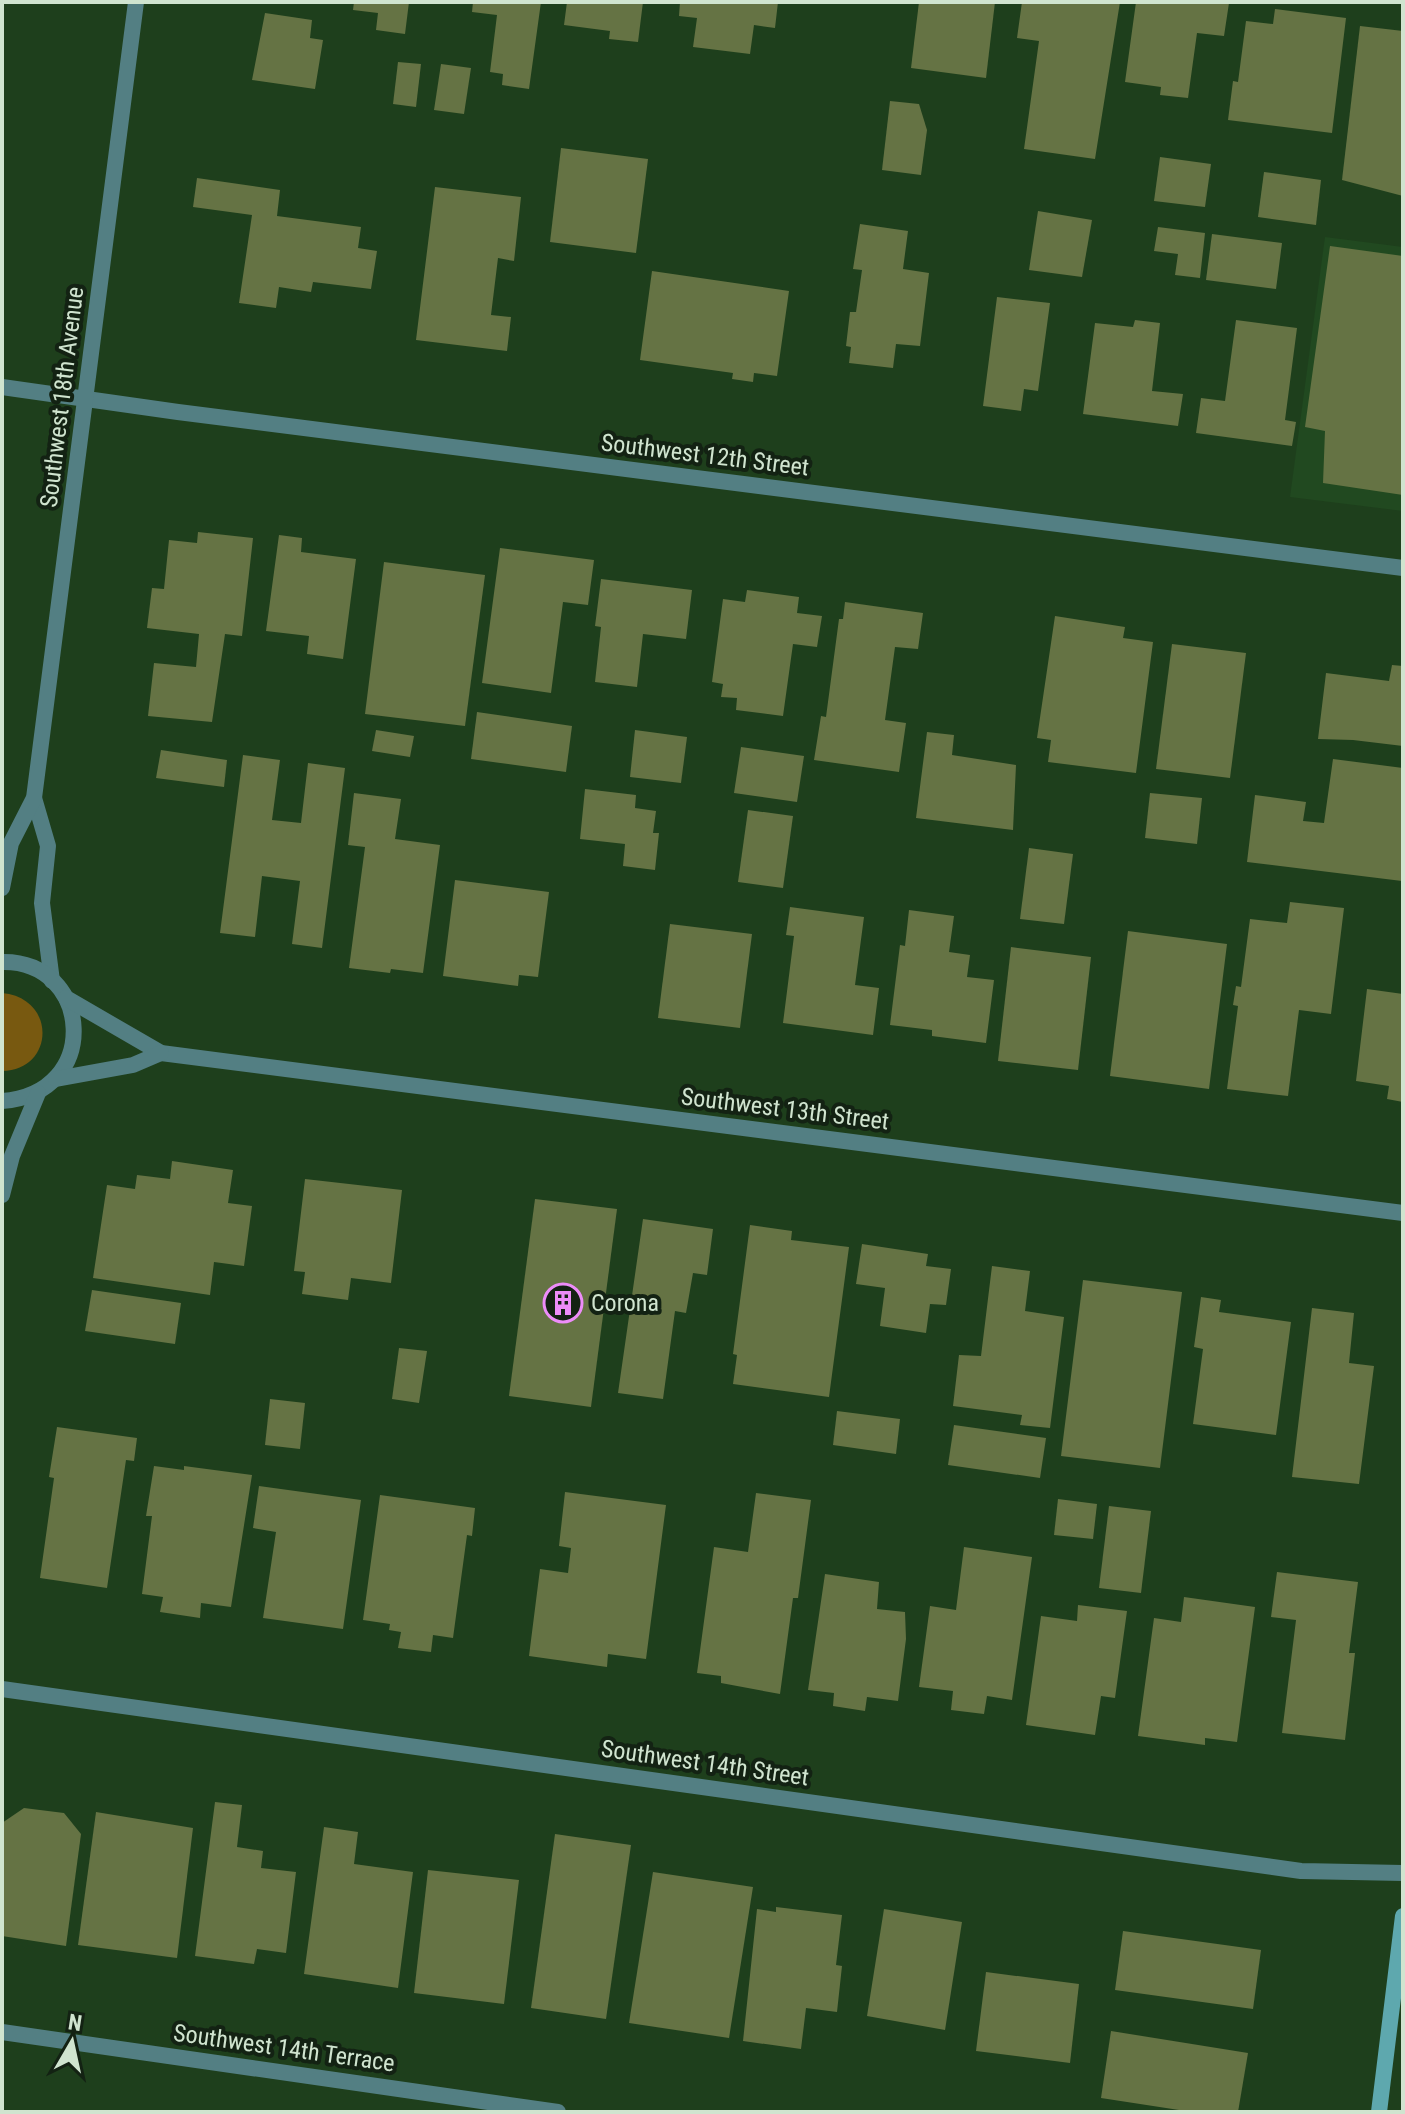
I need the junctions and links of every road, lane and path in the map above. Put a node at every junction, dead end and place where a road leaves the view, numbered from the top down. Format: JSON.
{"nodes":[{"id":1,"x":136,"y":2,"type":"edge"},
{"id":2,"x":2,"y":387,"type":"edge"},
{"id":3,"x":86,"y":399,"type":"junction"},
{"id":4,"x":1403,"y":568,"type":"edge"},
{"id":5,"x":34,"y":798,"type":"junction"},
{"id":6,"x":2,"y":888,"type":"edge"},
{"id":7,"x":2,"y":962,"type":"edge"},
{"id":8,"x":52,"y":981,"type":"junction"},
{"id":9,"x":66,"y":998,"type":"junction"},
{"id":10,"x":161,"y":1053,"type":"junction"},
{"id":11,"x":56,"y":1079,"type":"junction"},
{"id":12,"x":38,"y":1093,"type":"junction"},
{"id":13,"x":2,"y":1101,"type":"edge"},
{"id":14,"x":2,"y":1195,"type":"edge"},
{"id":15,"x":1403,"y":1213,"type":"edge"},
{"id":16,"x":2,"y":1689,"type":"edge"},
{"id":17,"x":1403,"y":1873,"type":"edge"},
{"id":18,"x":1403,"y":1916,"type":"edge"},
{"id":19,"x":2,"y":2032,"type":"edge"},
{"id":20,"x":558,"y":2112,"type":"edge"},
{"id":21,"x":1379,"y":2112,"type":"edge"}],
"edges":[{"from":1,"to":3,"type":"street","name":"Southwest 18th Avenue"},
{"from":2,"to":3,"type":"street","name":"Southwest 12th Street"},
{"from":3,"to":4,"type":"street","name":"Southwest 12th Street"},
{"from":3,"to":5,"type":"street","name":"Southwest 18th Avenue"},
{"from":5,"to":6,"type":"street","name":"Southwest 18th Avenue"},
{"from":5,"to":8,"type":"street","name":"Southwest 18th Avenue"},
{"from":7,"to":8,"type":"street"},
{"from":8,"to":9,"type":"street"},
{"from":9,"to":10,"type":"street","name":"Southwest 13th Street"},
{"from":9,"to":11,"type":"street"},
{"from":10,"to":11,"type":"street","name":"Southwest 13th Street"},
{"from":10,"to":15,"type":"street","name":"Southwest 13th Street"},
{"from":11,"to":12,"type":"street"},
{"from":12,"to":13,"type":"street"},
{"from":12,"to":14,"type":"street"},
{"from":16,"to":17,"type":"street","name":"Southwest 14th Street"},
{"from":18,"to":21,"type":"main road"},
{"from":19,"to":20,"type":"street","name":"Southwest 14th Terrace"}]}
